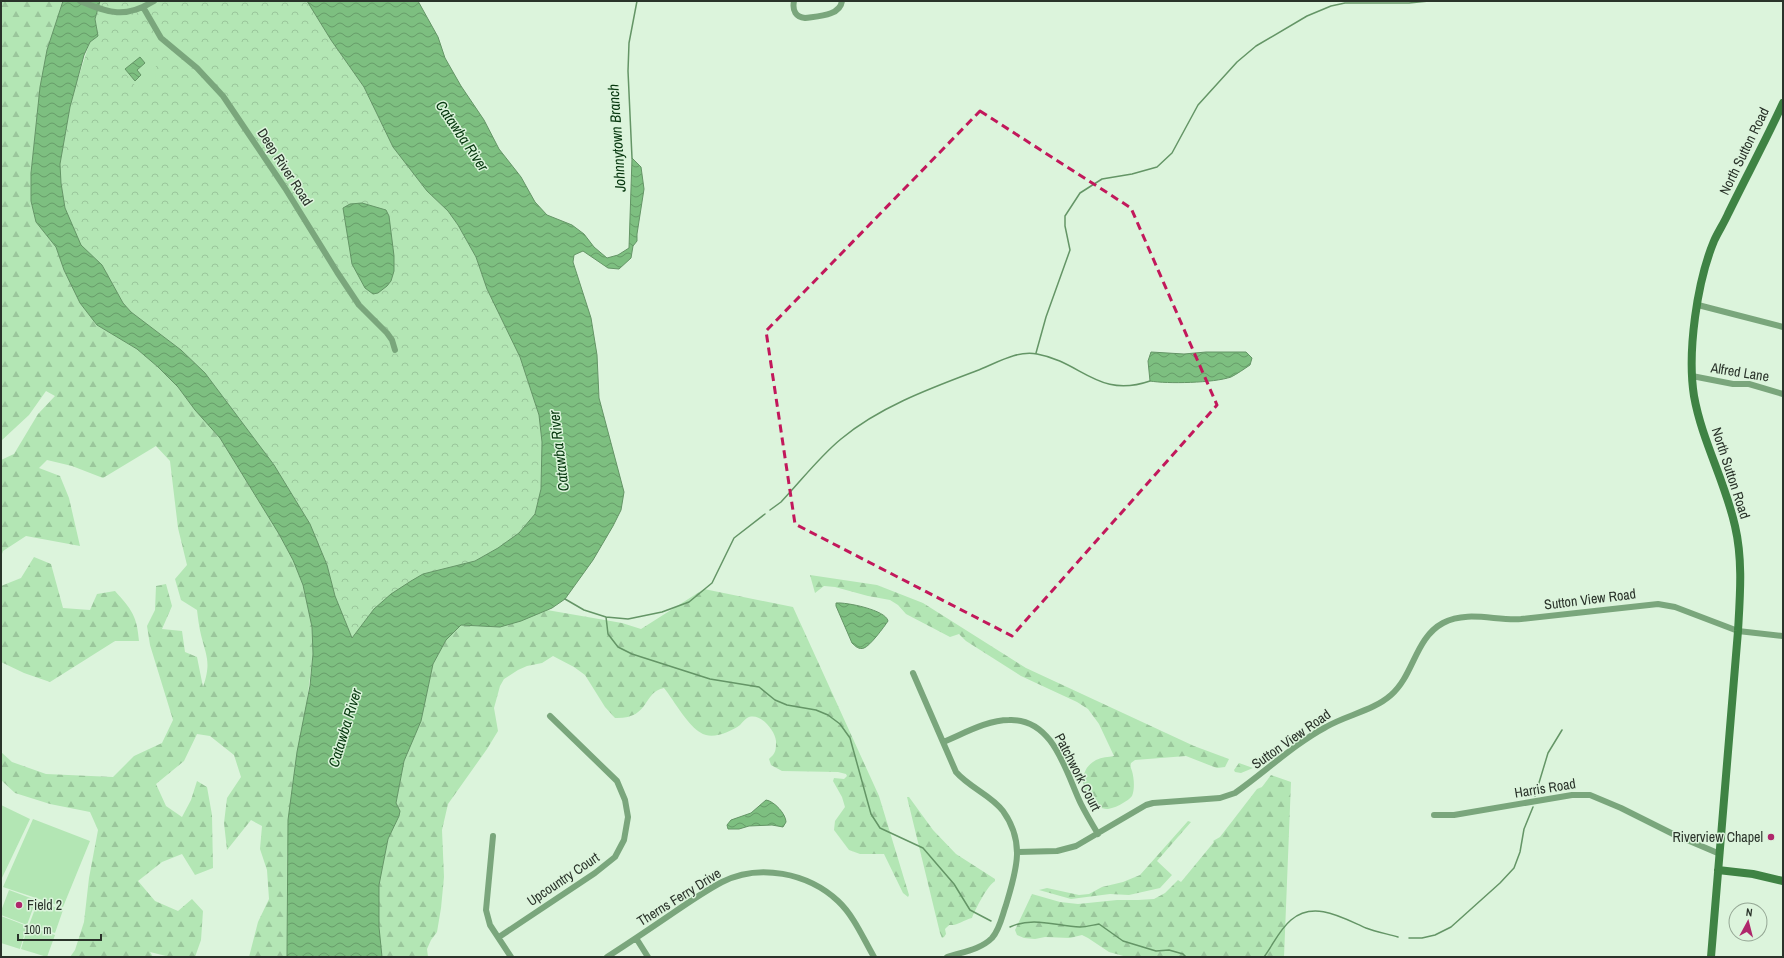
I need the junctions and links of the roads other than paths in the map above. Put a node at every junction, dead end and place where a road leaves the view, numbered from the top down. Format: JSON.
{"nodes":[{"id":1,"x":80,"y":1,"type":"edge"},
{"id":2,"x":154,"y":1,"type":"edge"},
{"id":3,"x":794,"y":1,"type":"edge"},
{"id":4,"x":842,"y":1,"type":"edge"},
{"id":5,"x":144,"y":7,"type":"junction"},
{"id":6,"x":1783,"y":102,"type":"edge"},
{"id":7,"x":1698,"y":305,"type":"junction"},
{"id":8,"x":1783,"y":327,"type":"edge"},
{"id":9,"x":395,"y":350,"type":"dead end"},
{"id":10,"x":1692,"y":376,"type":"junction"},
{"id":11,"x":1783,"y":394,"type":"edge"},
{"id":12,"x":1738,"y":631,"type":"junction"},
{"id":13,"x":1783,"y":636,"type":"edge"},
{"id":14,"x":913,"y":673,"type":"dead end"},
{"id":15,"x":550,"y":716,"type":"dead end"},
{"id":16,"x":943,"y":742,"type":"junction"},
{"id":17,"x":1434,"y":815,"type":"dead end"},
{"id":18,"x":1098,"y":834,"type":"junction"},
{"id":19,"x":493,"y":836,"type":"dead end"},
{"id":20,"x":1018,"y":852,"type":"junction"},
{"id":21,"x":1720,"y":854,"type":"junction"},
{"id":22,"x":1718,"y":870,"type":"junction"},
{"id":23,"x":1783,"y":880,"type":"edge"},
{"id":24,"x":499,"y":937,"type":"junction"},
{"id":25,"x":636,"y":938,"type":"junction"},
{"id":26,"x":511,"y":957,"type":"edge"},
{"id":27,"x":607,"y":957,"type":"edge"},
{"id":28,"x":648,"y":957,"type":"edge"},
{"id":29,"x":874,"y":957,"type":"edge"},
{"id":30,"x":947,"y":957,"type":"edge"},
{"id":31,"x":1711,"y":957,"type":"edge"}],
"edges":[{"from":1,"to":5,"type":"street"},
{"from":2,"to":5,"type":"street"},
{"from":3,"to":4,"type":"street"},
{"from":5,"to":9,"type":"street","name":"Deep River Road"},
{"from":6,"to":7,"type":"main road","name":"North Sutton Road"},
{"from":7,"to":8,"type":"street"},
{"from":7,"to":10,"type":"main road","name":"North Sutton Road"},
{"from":10,"to":11,"type":"street","name":"Alfred Lane"},
{"from":10,"to":12,"type":"main road","name":"North Sutton Road"},
{"from":12,"to":13,"type":"street","name":"Sutton View Road"},
{"from":12,"to":18,"type":"street","name":"Sutton View Road"},
{"from":12,"to":21,"type":"main road","name":"North Sutton Road"},
{"from":14,"to":16,"type":"street"},
{"from":15,"to":24,"type":"street","name":"Upcountry Court"},
{"from":16,"to":18,"type":"street","name":"Patchwork Court"},
{"from":16,"to":20,"type":"street"},
{"from":17,"to":21,"type":"street","name":"Harris Road"},
{"from":18,"to":20,"type":"street","name":"Sutton View Road"},
{"from":19,"to":24,"type":"street"},
{"from":20,"to":30,"type":"street"},
{"from":21,"to":22,"type":"main road","name":"North Sutton Road"},
{"from":22,"to":23,"type":"main road"},
{"from":22,"to":31,"type":"main road","name":"North Sutton Road"},
{"from":24,"to":26,"type":"street"},
{"from":25,"to":27,"type":"street","name":"Therns Ferry Drive"},
{"from":25,"to":28,"type":"street"},
{"from":25,"to":29,"type":"street","name":"Therns Ferry Drive"}]}
